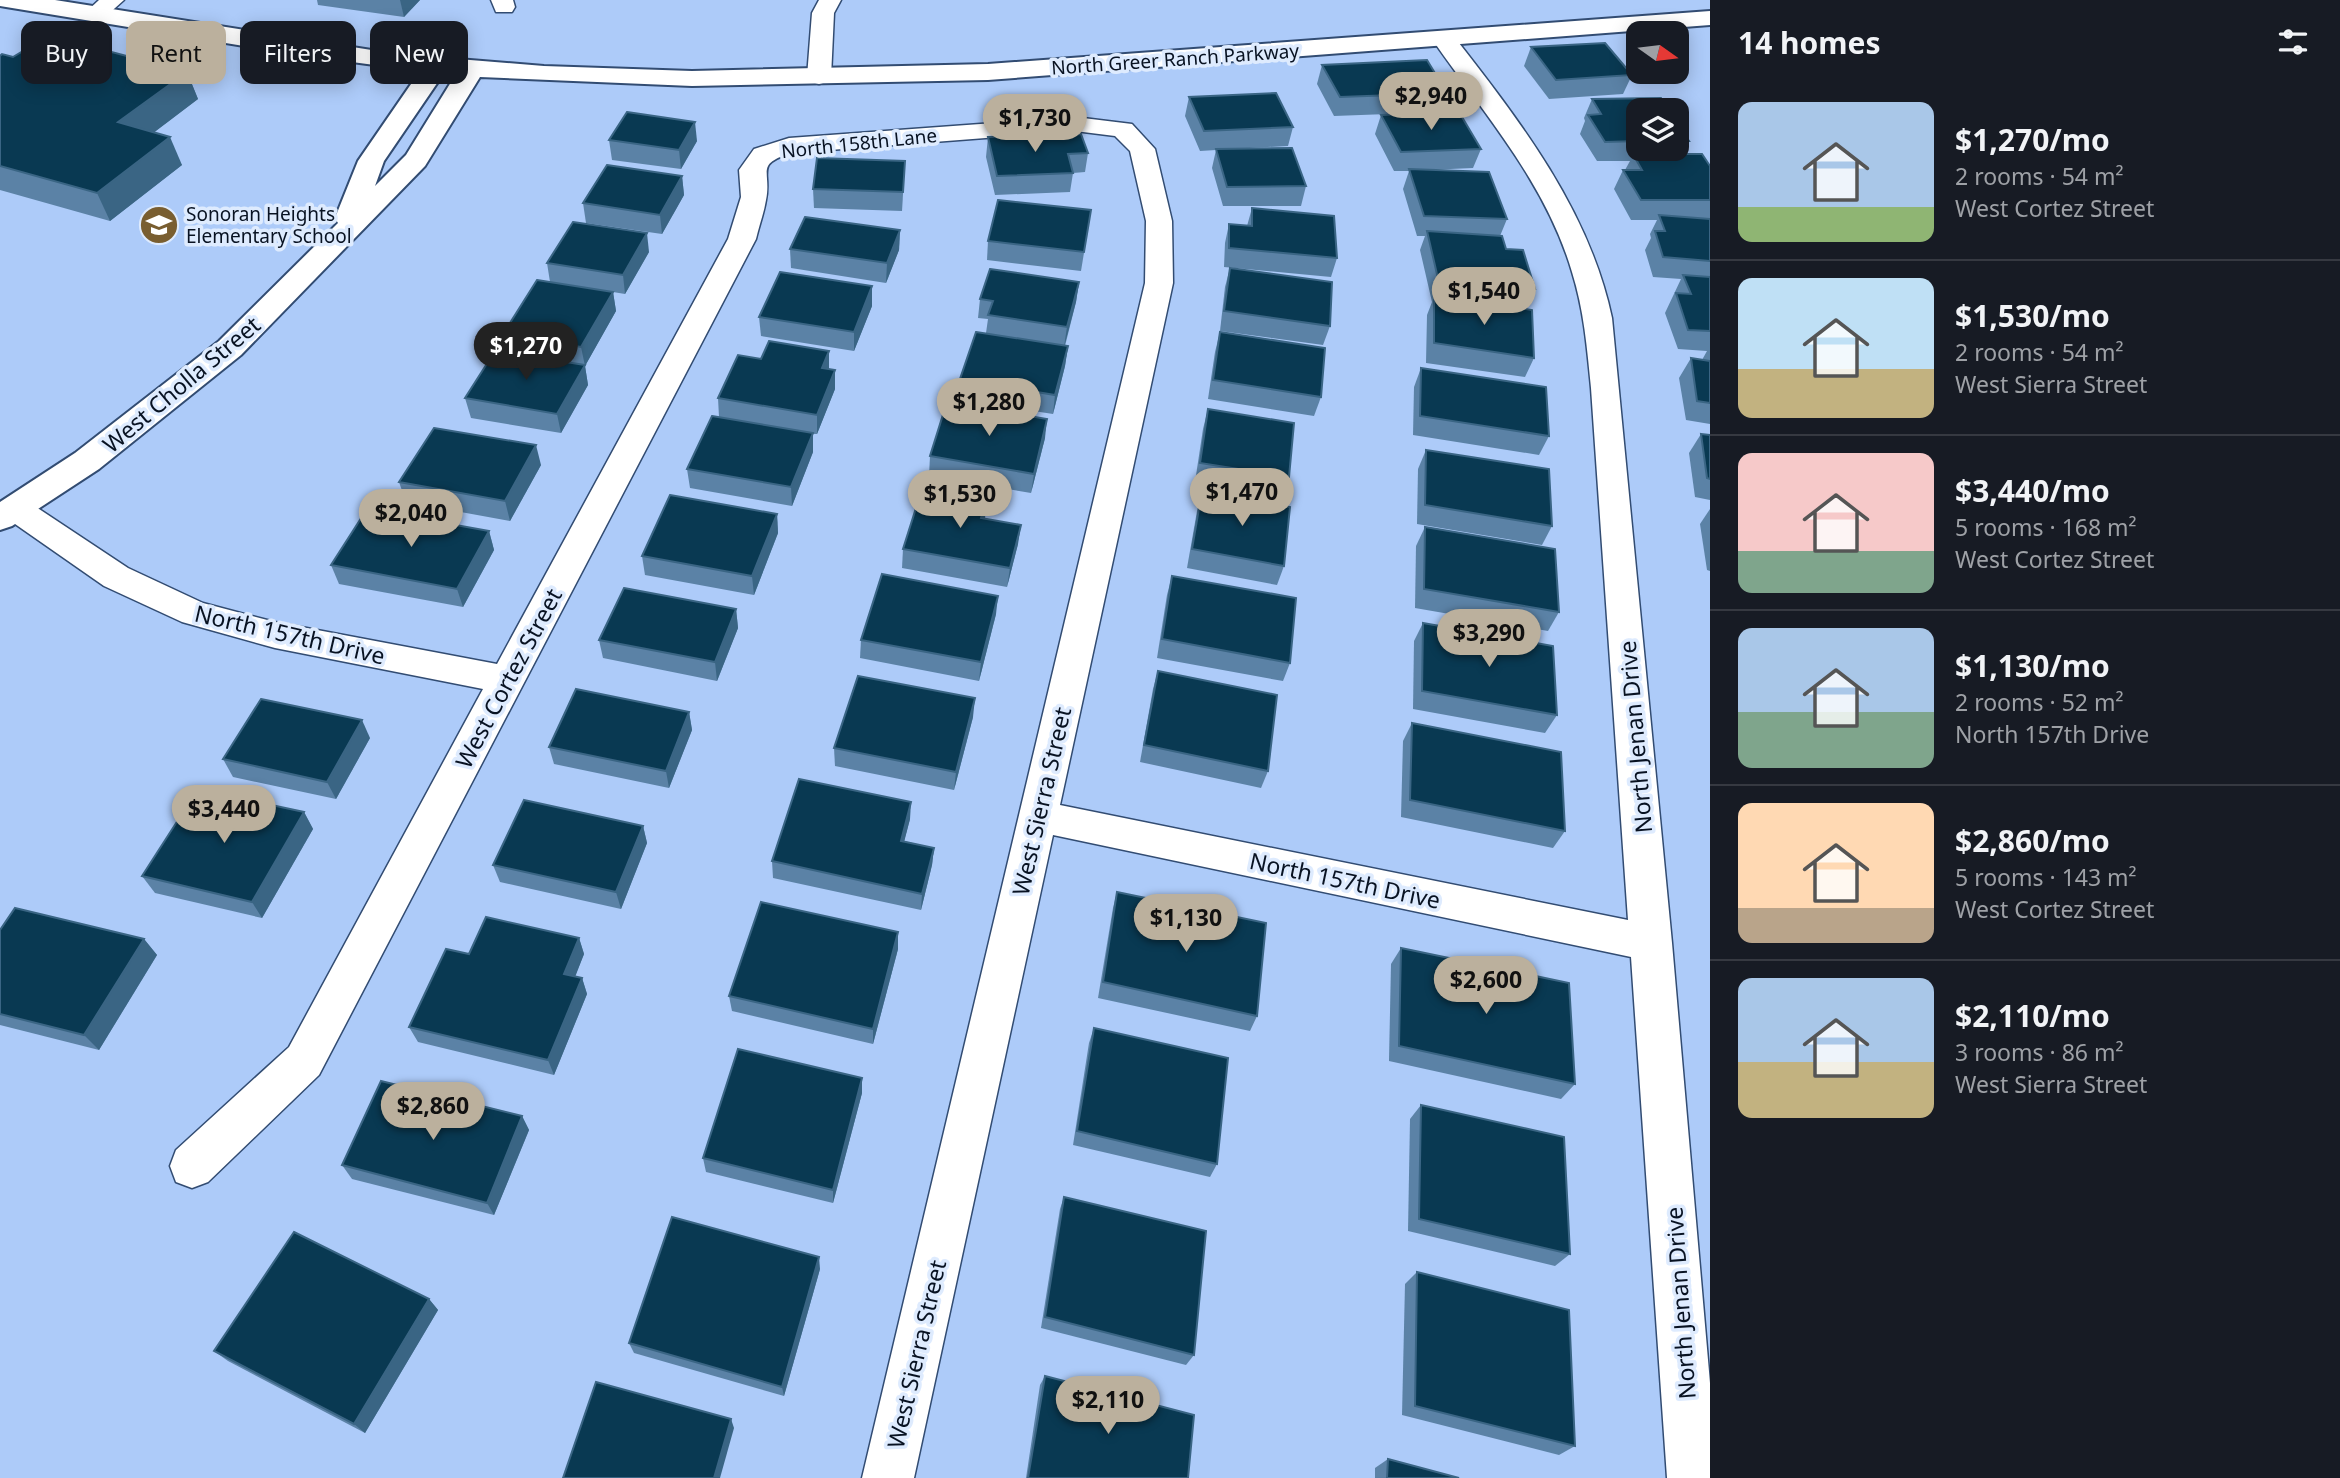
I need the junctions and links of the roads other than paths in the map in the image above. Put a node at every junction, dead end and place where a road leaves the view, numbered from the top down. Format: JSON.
{"nodes":[{"id":1,"x":6,"y":0,"type":"edge"},
{"id":2,"x":67,"y":0,"type":"edge"},
{"id":3,"x":830,"y":0,"type":"edge"},
{"id":4,"x":105,"y":6,"type":"edge"},
{"id":5,"x":1710,"y":18,"type":"edge"},
{"id":6,"x":1444,"y":39,"type":"junction"},
{"id":7,"x":370,"y":56,"type":"edge"},
{"id":8,"x":468,"y":67,"type":"edge"},
{"id":9,"x":473,"y":67,"type":"junction"},
{"id":10,"x":818,"y":77,"type":"junction"},
{"id":11,"x":424,"y":84,"type":"edge"},
{"id":12,"x":1123,"y":129,"type":"joint"},
{"id":13,"x":763,"y":154,"type":"joint"},
{"id":14,"x":345,"y":230,"type":"junction"},
{"id":15,"x":8,"y":514,"type":"edge"},
{"id":16,"x":507,"y":680,"type":"junction"},
{"id":17,"x":1037,"y":816,"type":"junction"},
{"id":18,"x":1652,"y":943,"type":"junction"},
{"id":19,"x":192,"y":1166,"type":"dead end"},
{"id":20,"x":888,"y":1478,"type":"edge"},
{"id":21,"x":1693,"y":1478,"type":"edge"}],
"edges":[{"from":1,"to":4,"type":"street","name":"North Greer Ranch Parkway"},
{"from":2,"to":4,"type":"street","name":"North Greer Ranch Parkway"},
{"from":3,"to":10,"type":"street"},
{"from":4,"to":7,"type":"street","name":"North Greer Ranch Parkway"},
{"from":5,"to":6,"type":"street","name":"North Greer Ranch Parkway"},
{"from":6,"to":10,"type":"street","name":"North Greer Ranch Parkway"},
{"from":6,"to":18,"type":"street","name":"North Jenan Drive"},
{"from":8,"to":9,"type":"street","name":"North Greer Ranch Parkway"},
{"from":9,"to":10,"type":"street","name":"North Greer Ranch Parkway"},
{"from":9,"to":14,"type":"street","name":"West Cholla Street"},
{"from":11,"to":14,"type":"street","name":"West Cholla Street"},
{"from":12,"to":13,"type":"street","name":"North 158th Lane"},
{"from":12,"to":17,"type":"street","name":"West Sierra Street"},
{"from":13,"to":16,"type":"street","name":"West Cortez Street"},
{"from":14,"to":15,"type":"street","name":"West Cholla Street"},
{"from":15,"to":16,"type":"street","name":"North 157th Drive"},
{"from":16,"to":19,"type":"street","name":"West Cortez Street"},
{"from":17,"to":18,"type":"street","name":"North 157th Drive"},
{"from":17,"to":20,"type":"street","name":"West Sierra Street"},
{"from":18,"to":21,"type":"street","name":"North Jenan Drive"}]}
